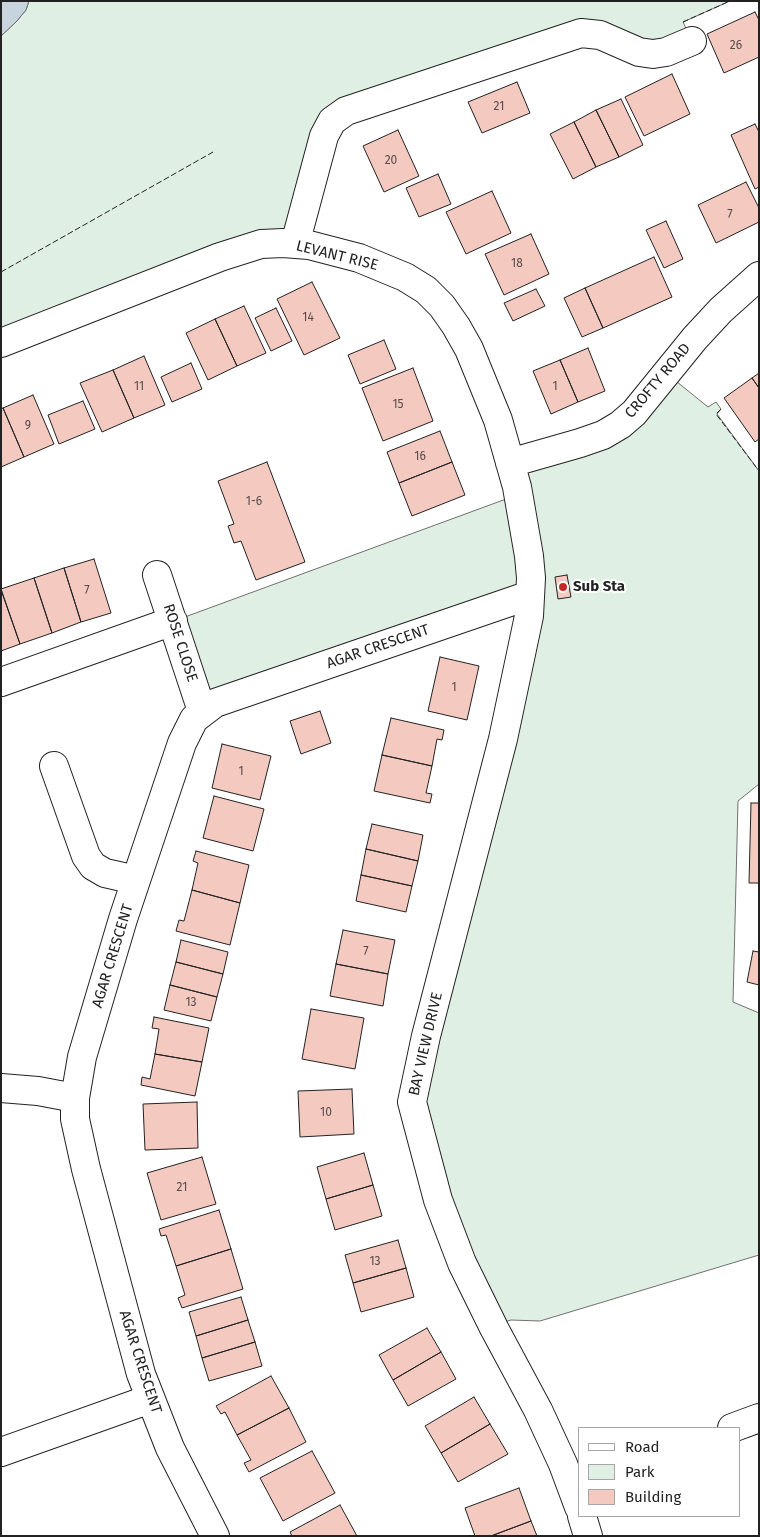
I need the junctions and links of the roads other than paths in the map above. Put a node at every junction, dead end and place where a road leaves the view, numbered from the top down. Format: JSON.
{"nodes":[{"id":1,"x":692,"y":41,"type":"dead end"},
{"id":2,"x":295,"y":244,"type":"junction"},
{"id":3,"x":759,"y":276,"type":"edge"},
{"id":4,"x":1,"y":343,"type":"edge"},
{"id":5,"x":510,"y":463,"type":"junction"},
{"id":6,"x":157,"y":575,"type":"dead end"},
{"id":7,"x":530,"y":605,"type":"junction"},
{"id":8,"x":172,"y":621,"type":"junction"},
{"id":9,"x":1,"y":682,"type":"edge"},
{"id":10,"x":202,"y":711,"type":"junction"},
{"id":11,"x":54,"y":766,"type":"dead end"},
{"id":12,"x":136,"y":880,"type":"junction"},
{"id":13,"x":1,"y":1088,"type":"edge"},
{"id":14,"x":75,"y":1098,"type":"junction"},
{"id":15,"x":150,"y":1398,"type":"junction"},
{"id":16,"x":759,"y":1418,"type":"edge"},
{"id":17,"x":735,"y":1427,"type":"edge"},
{"id":18,"x":1,"y":1452,"type":"edge"},
{"id":19,"x":578,"y":1504,"type":"edge"},
{"id":20,"x":582,"y":1517,"type":"edge"},
{"id":21,"x":216,"y":1536,"type":"edge"},
{"id":22,"x":588,"y":1536,"type":"edge"}],
"edges":[{"from":1,"to":2,"type":"street"},
{"from":2,"to":4,"type":"street","name":"LEVANT RISE"},
{"from":2,"to":5,"type":"street","name":"LEVANT RISE"},
{"from":3,"to":5,"type":"street","name":"CROFTY ROAD"},
{"from":5,"to":7,"type":"street","name":"LEVANT RISE"},
{"from":6,"to":8,"type":"street","name":"ROSE CLOSE"},
{"from":7,"to":10,"type":"street","name":"AGAR CRESCENT"},
{"from":7,"to":19,"type":"street","name":"BAY VIEW DRIVE"},
{"from":8,"to":9,"type":"street"},
{"from":8,"to":10,"type":"street","name":"ROSE CLOSE"},
{"from":10,"to":12,"type":"street","name":"AGAR CRESCENT"},
{"from":11,"to":12,"type":"street"},
{"from":12,"to":14,"type":"street","name":"AGAR CRESCENT"},
{"from":13,"to":14,"type":"street"},
{"from":14,"to":15,"type":"street","name":"AGAR CRESCENT"},
{"from":15,"to":18,"type":"street"},
{"from":15,"to":21,"type":"street","name":"AGAR CRESCENT"},
{"from":16,"to":17,"type":"street"},
{"from":20,"to":22,"type":"street"}]}
